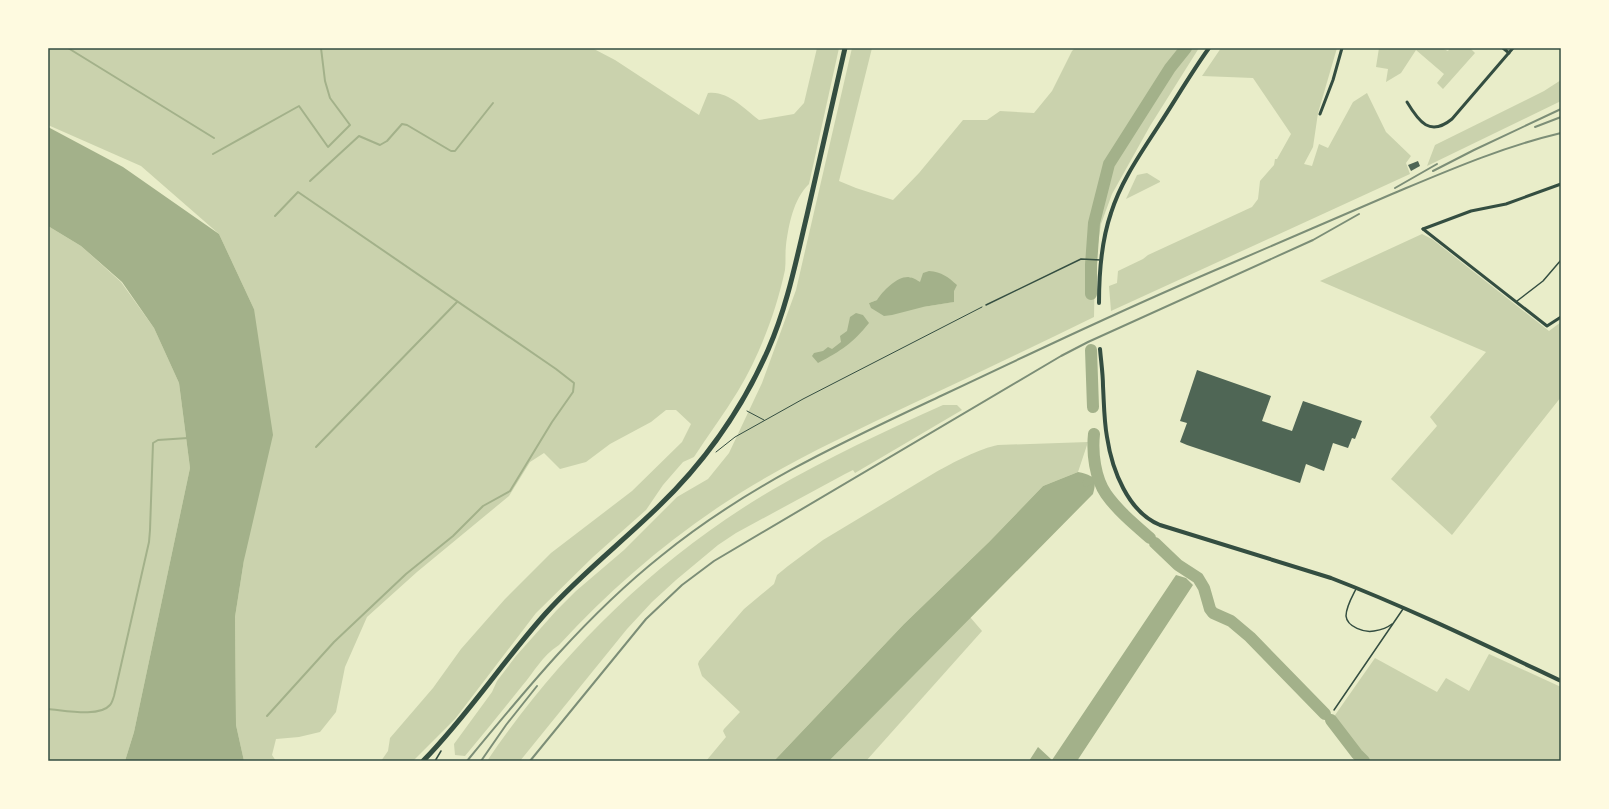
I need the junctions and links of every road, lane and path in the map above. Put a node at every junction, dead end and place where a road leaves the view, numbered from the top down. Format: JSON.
{"nodes":[{"id":1,"x":845,"y":48,"type":"edge"},
{"id":2,"x":1208,"y":48,"type":"edge"},
{"id":3,"x":1342,"y":48,"type":"edge"},
{"id":4,"x":1503,"y":48,"type":"edge"},
{"id":5,"x":1513,"y":48,"type":"edge"},
{"id":6,"x":1509,"y":52,"type":"junction"},
{"id":7,"x":1407,"y":102,"type":"dead end"},
{"id":8,"x":1320,"y":114,"type":"dead end"},
{"id":9,"x":1561,"y":184,"type":"edge"},
{"id":10,"x":1101,"y":260,"type":"junction"},
{"id":11,"x":1561,"y":260,"type":"edge"},
{"id":12,"x":1516,"y":302,"type":"junction"},
{"id":13,"x":1099,"y":303,"type":"dead end"},
{"id":14,"x":986,"y":305,"type":"joint"},
{"id":15,"x":1561,"y":317,"type":"edge"},
{"id":16,"x":1100,"y":349,"type":"dead end"},
{"id":17,"x":747,"y":411,"type":"dead end"},
{"id":18,"x":765,"y":420,"type":"junction"},
{"id":19,"x":714,"y":452,"type":"dead end"},
{"id":20,"x":1356,"y":588,"type":"junction"},
{"id":21,"x":1404,"y":607,"type":"junction"},
{"id":22,"x":1393,"y":623,"type":"junction"},
{"id":23,"x":1561,"y":681,"type":"edge"},
{"id":24,"x":1334,"y":710,"type":"dead end"},
{"id":25,"x":441,"y":752,"type":"dead end"},
{"id":26,"x":423,"y":761,"type":"edge"},
{"id":27,"x":435,"y":761,"type":"edge"}],
"edges":[{"from":1,"to":26,"type":"main road"},
{"from":2,"to":10,"type":"street"},
{"from":3,"to":8,"type":"street"},
{"from":4,"to":6,"type":"street"},
{"from":5,"to":6,"type":"street"},
{"from":6,"to":7,"type":"street"},
{"from":9,"to":12,"type":"street"},
{"from":10,"to":13,"type":"street"},
{"from":10,"to":14,"type":"lane"},
{"from":11,"to":12,"type":"lane"},
{"from":12,"to":15,"type":"street"},
{"from":14,"to":18,"type":"path"},
{"from":16,"to":20,"type":"street"},
{"from":17,"to":18,"type":"path"},
{"from":18,"to":19,"type":"path"},
{"from":20,"to":21,"type":"street"},
{"from":20,"to":22,"type":"lane"},
{"from":21,"to":22,"type":"lane"},
{"from":21,"to":23,"type":"street"},
{"from":22,"to":24,"type":"lane"},
{"from":25,"to":27,"type":"lane"}]}
